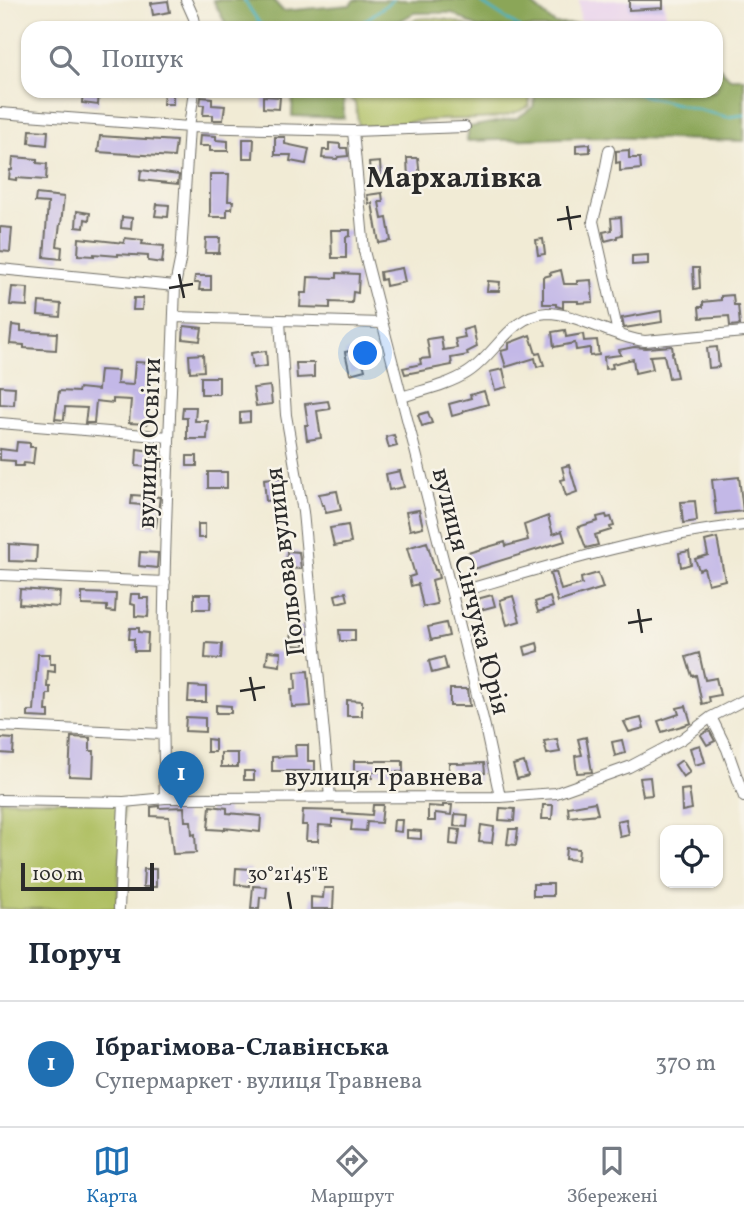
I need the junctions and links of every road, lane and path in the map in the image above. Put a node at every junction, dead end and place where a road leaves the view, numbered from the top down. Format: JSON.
{"nodes":[{"id":1,"x":186,"y":0,"type":"edge"},
{"id":2,"x":195,"y":21,"type":"edge"},
{"id":3,"x":193,"y":98,"type":"edge"},
{"id":4,"x":0,"y":113,"type":"edge"},
{"id":5,"x":189,"y":127,"type":"junction"},
{"id":6,"x":464,"y":127,"type":"dead end"},
{"id":7,"x":353,"y":131,"type":"junction"},
{"id":8,"x":609,"y":150,"type":"dead end"},
{"id":9,"x":0,"y":269,"type":"edge"},
{"id":10,"x":175,"y":286,"type":"junction"},
{"id":11,"x":174,"y":317,"type":"junction"},
{"id":12,"x":280,"y":321,"type":"junction"},
{"id":13,"x":382,"y":323,"type":"junction"},
{"id":14,"x":744,"y":332,"type":"edge"},
{"id":15,"x":618,"y":334,"type":"junction"},
{"id":16,"x":401,"y":397,"type":"junction"},
{"id":17,"x":0,"y":424,"type":"edge"},
{"id":18,"x":169,"y":437,"type":"junction"},
{"id":19,"x":744,"y":525,"type":"edge"},
{"id":20,"x":0,"y":575,"type":"edge"},
{"id":21,"x":165,"y":582,"type":"junction"},
{"id":22,"x":452,"y":594,"type":"junction"},
{"id":23,"x":744,"y":699,"type":"edge"},
{"id":24,"x":711,"y":716,"type":"junction"},
{"id":25,"x":0,"y":726,"type":"edge"},
{"id":26,"x":163,"y":734,"type":"junction"},
{"id":27,"x":330,"y":797,"type":"junction"},
{"id":28,"x":500,"y":797,"type":"junction"},
{"id":29,"x":744,"y":797,"type":"edge"},
{"id":30,"x":165,"y":798,"type":"junction"},
{"id":31,"x":0,"y":800,"type":"edge"},
{"id":32,"x":124,"y":802,"type":"junction"},
{"id":33,"x":119,"y":909,"type":"edge"}],
"edges":[{"from":1,"to":2,"type":"street"},
{"from":3,"to":5,"type":"street","name":"вулиця Освіти"},
{"from":4,"to":5,"type":"street"},
{"from":5,"to":7,"type":"street"},
{"from":5,"to":10,"type":"street","name":"вулиця Освіти"},
{"from":6,"to":7,"type":"street"},
{"from":7,"to":13,"type":"street","name":"вулиця Сінчука Юрія"},
{"from":8,"to":15,"type":"street"},
{"from":9,"to":10,"type":"street"},
{"from":10,"to":11,"type":"street","name":"вулиця Освіти"},
{"from":11,"to":12,"type":"street"},
{"from":11,"to":18,"type":"street","name":"вулиця Освіти"},
{"from":12,"to":13,"type":"street"},
{"from":12,"to":27,"type":"street","name":"Польова вулиця"},
{"from":13,"to":16,"type":"street","name":"вулиця Сінчука Юрія"},
{"from":14,"to":15,"type":"street"},
{"from":15,"to":16,"type":"street"},
{"from":16,"to":22,"type":"street","name":"вулиця Сінчука Юрія"},
{"from":17,"to":18,"type":"street"},
{"from":18,"to":21,"type":"street","name":"вулиця Освіти"},
{"from":19,"to":22,"type":"street"},
{"from":20,"to":21,"type":"street"},
{"from":21,"to":26,"type":"street","name":"вулиця Освіти"},
{"from":22,"to":28,"type":"street","name":"вулиця Сінчука Юрія"},
{"from":23,"to":24,"type":"street","name":"вулиця Травнева"},
{"from":24,"to":28,"type":"street","name":"вулиця Травнева"},
{"from":24,"to":29,"type":"street"},
{"from":25,"to":26,"type":"street"},
{"from":26,"to":30,"type":"street","name":"вулиця Освіти"},
{"from":27,"to":28,"type":"street","name":"вулиця Травнева"},
{"from":27,"to":30,"type":"street","name":"вулиця Травнева"},
{"from":30,"to":32,"type":"street","name":"вулиця Травнева"},
{"from":31,"to":32,"type":"street","name":"вулиця Травнева"},
{"from":32,"to":33,"type":"street"}]}
